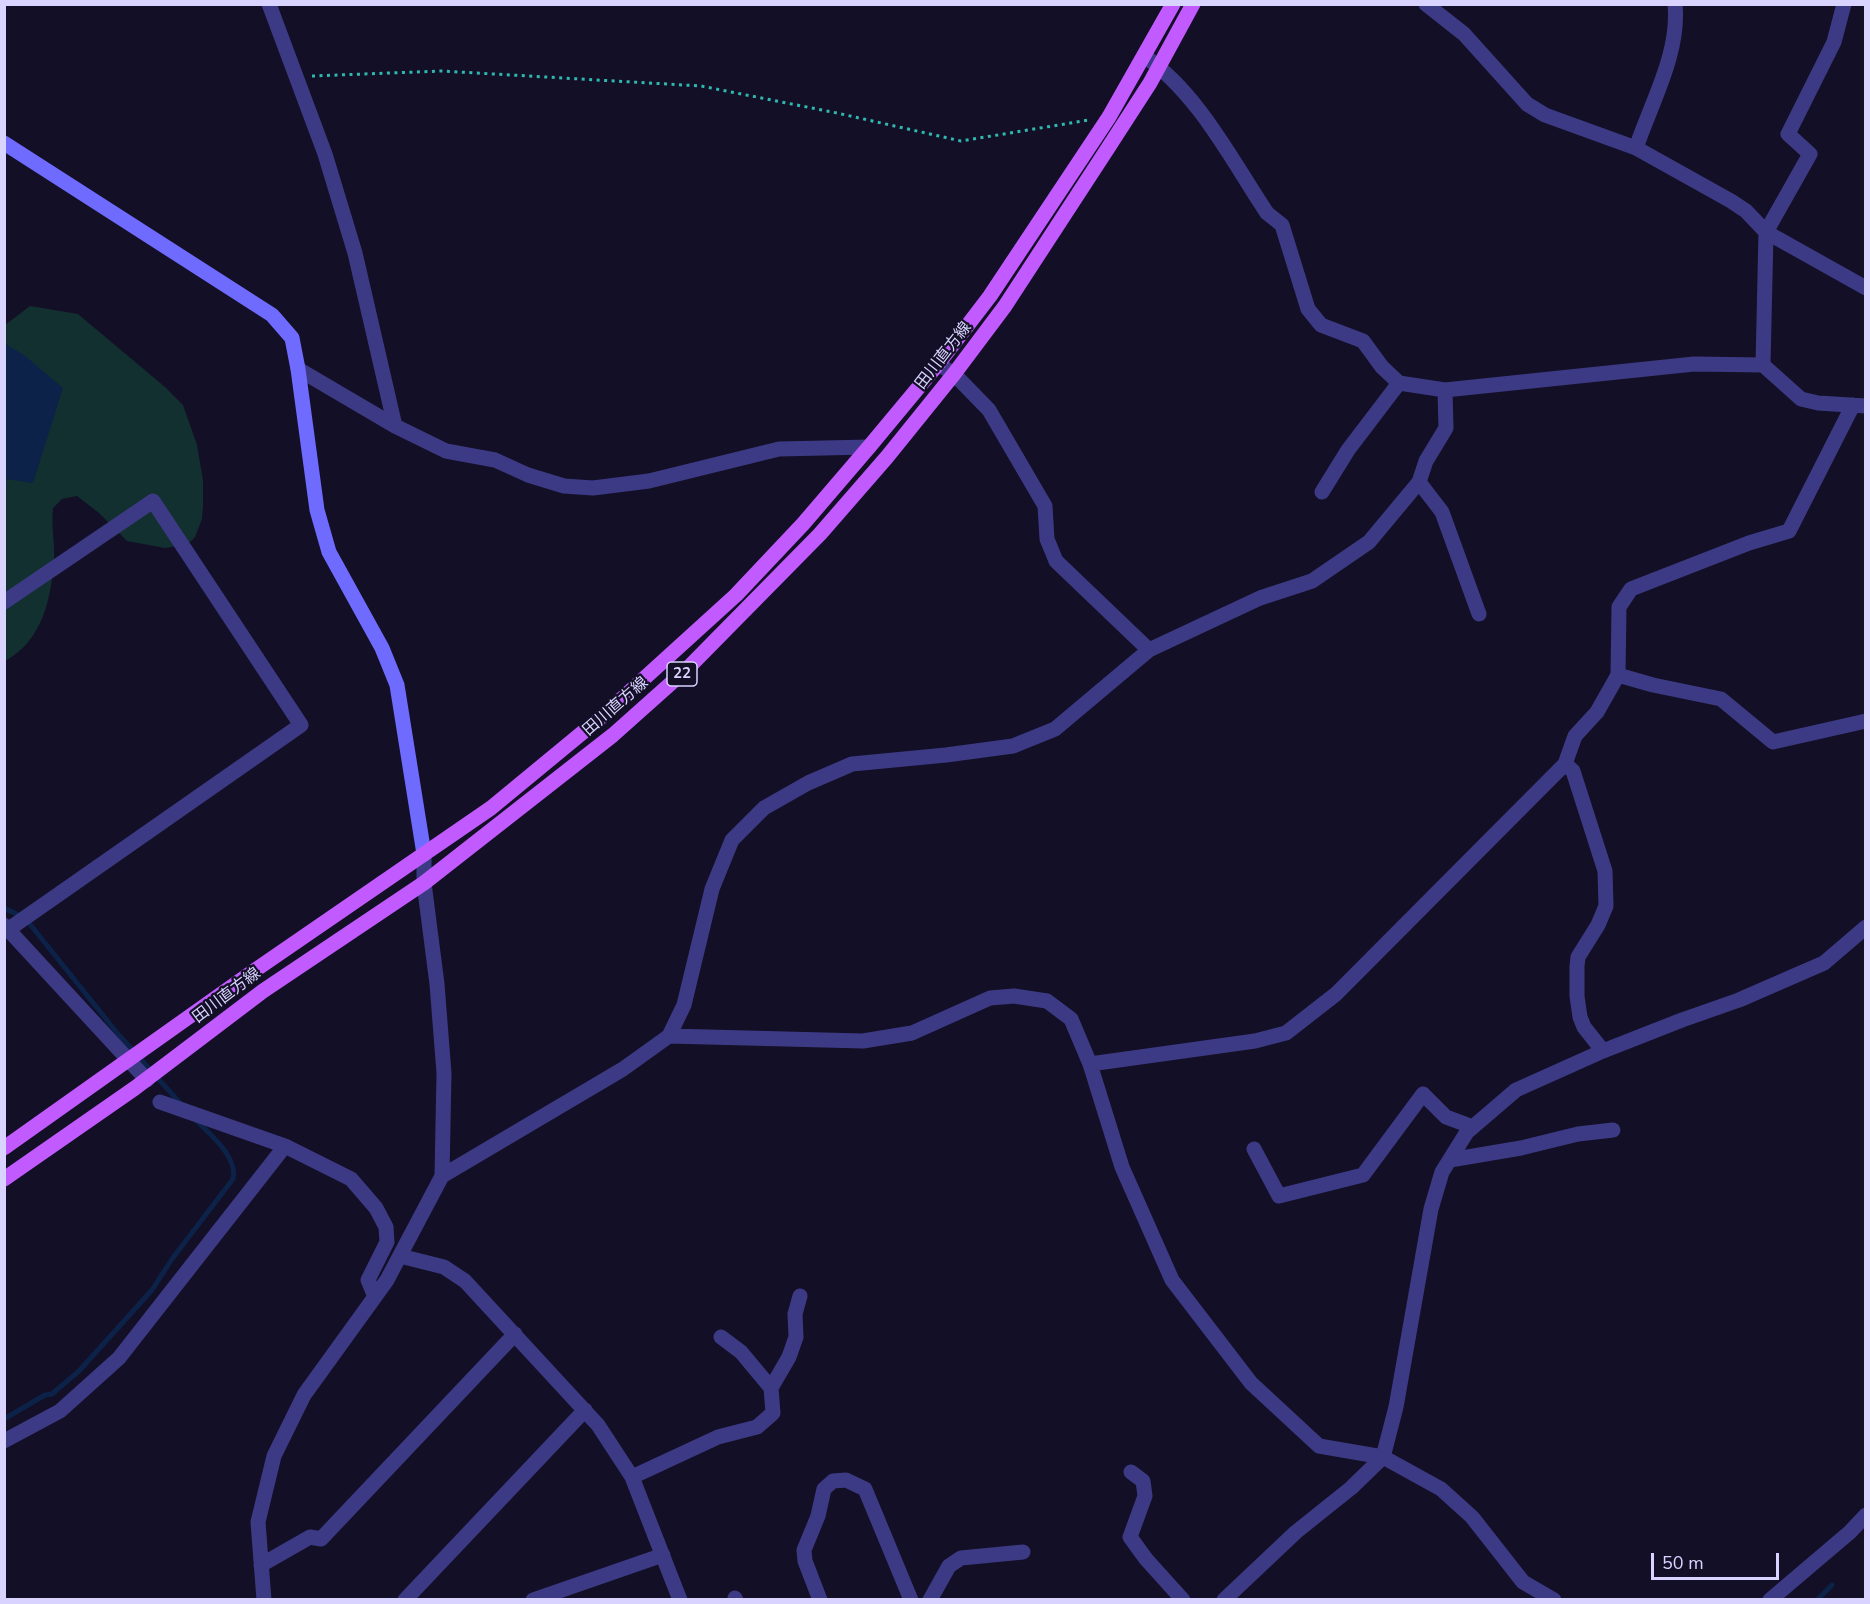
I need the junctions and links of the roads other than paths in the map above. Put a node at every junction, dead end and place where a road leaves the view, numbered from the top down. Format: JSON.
{"nodes":[{"id":1,"x":269,"y":4,"type":"edge"},
{"id":2,"x":1193,"y":4,"type":"edge"},
{"id":3,"x":1426,"y":4,"type":"edge"},
{"id":4,"x":1675,"y":4,"type":"edge"},
{"id":5,"x":1844,"y":4,"type":"edge"},
{"id":6,"x":1168,"y":7,"type":"edge"},
{"id":7,"x":1144,"y":56,"type":"junction"},
{"id":8,"x":1159,"y":67,"type":"junction"},
{"id":9,"x":4,"y":143,"type":"edge"},
{"id":10,"x":1636,"y":148,"type":"junction"},
{"id":11,"x":1766,"y":232,"type":"junction"},
{"id":12,"x":1866,"y":288,"type":"edge"},
{"id":13,"x":938,"y":364,"type":"junction"},
{"id":14,"x":1763,"y":365,"type":"junction"},
{"id":15,"x":298,"y":369,"type":"junction"},
{"id":16,"x":954,"y":374,"type":"junction"},
{"id":17,"x":1399,"y":383,"type":"junction"},
{"id":18,"x":1445,"y":390,"type":"junction"},
{"id":19,"x":1859,"y":405,"type":"edge"},
{"id":20,"x":395,"y":426,"type":"junction"},
{"id":21,"x":869,"y":447,"type":"junction"},
{"id":22,"x":1419,"y":482,"type":"junction"},
{"id":23,"x":1322,"y":492,"type":"dead end"},
{"id":24,"x":4,"y":602,"type":"edge"},
{"id":25,"x":1479,"y":614,"type":"dead end"},
{"id":26,"x":1149,"y":650,"type":"junction"},
{"id":27,"x":1617,"y":675,"type":"junction"},
{"id":28,"x":1866,"y":721,"type":"edge"},
{"id":29,"x":1565,"y":764,"type":"junction"},
{"id":30,"x":424,"y":854,"type":"junction"},
{"id":31,"x":423,"y":883,"type":"junction"},
{"id":32,"x":7,"y":927,"type":"edge"},
{"id":33,"x":1866,"y":927,"type":"edge"},
{"id":34,"x":669,"y":1036,"type":"junction"},
{"id":35,"x":1603,"y":1051,"type":"junction"},
{"id":36,"x":130,"y":1060,"type":"junction"},
{"id":37,"x":1090,"y":1064,"type":"junction"},
{"id":38,"x":147,"y":1080,"type":"junction"},
{"id":39,"x":160,"y":1102,"type":"dead end"},
{"id":40,"x":1473,"y":1127,"type":"junction"},
{"id":41,"x":1613,"y":1130,"type":"dead end"},
{"id":42,"x":285,"y":1146,"type":"junction"},
{"id":43,"x":4,"y":1148,"type":"edge"},
{"id":44,"x":1254,"y":1149,"type":"dead end"},
{"id":45,"x":1450,"y":1161,"type":"junction"},
{"id":46,"x":442,"y":1176,"type":"junction"},
{"id":47,"x":4,"y":1179,"type":"edge"},
{"id":48,"x":400,"y":1256,"type":"junction"},
{"id":49,"x":801,"y":1296,"type":"dead end"},
{"id":50,"x":375,"y":1297,"type":"junction"},
{"id":51,"x":514,"y":1334,"type":"junction"},
{"id":52,"x":721,"y":1337,"type":"dead end"},
{"id":53,"x":771,"y":1388,"type":"junction"},
{"id":54,"x":585,"y":1410,"type":"junction"},
{"id":55,"x":4,"y":1441,"type":"edge"},
{"id":56,"x":1383,"y":1457,"type":"junction"},
{"id":57,"x":1131,"y":1472,"type":"dead end"},
{"id":58,"x":632,"y":1478,"type":"junction"},
{"id":59,"x":1866,"y":1515,"type":"edge"},
{"id":60,"x":1023,"y":1552,"type":"dead end"},
{"id":61,"x":663,"y":1555,"type":"junction"},
{"id":62,"x":261,"y":1565,"type":"junction"},
{"id":63,"x":264,"y":1599,"type":"edge"},
{"id":64,"x":405,"y":1599,"type":"edge"},
{"id":65,"x":534,"y":1599,"type":"edge"},
{"id":66,"x":680,"y":1599,"type":"edge"},
{"id":67,"x":820,"y":1599,"type":"edge"},
{"id":68,"x":911,"y":1599,"type":"edge"},
{"id":69,"x":930,"y":1599,"type":"edge"},
{"id":70,"x":1183,"y":1599,"type":"edge"},
{"id":71,"x":1224,"y":1599,"type":"edge"},
{"id":72,"x":1554,"y":1599,"type":"edge"},
{"id":73,"x":1770,"y":1599,"type":"edge"}],
"edges":[{"from":1,"to":20,"type":"street"},
{"from":2,"to":8,"type":"main road","name":"田川直方線","number":"22"},
{"from":3,"to":10,"type":"street"},
{"from":4,"to":10,"type":"street"},
{"from":5,"to":11,"type":"street"},
{"from":6,"to":7,"type":"main road","name":"田川直方線","number":"22"},
{"from":7,"to":8,"type":"street"},
{"from":7,"to":13,"type":"main road","name":"田川直方線","number":"22"},
{"from":8,"to":16,"type":"main road","name":"田川直方線","number":"22"},
{"from":8,"to":17,"type":"street"},
{"from":9,"to":15,"type":"street"},
{"from":10,"to":11,"type":"street"},
{"from":11,"to":12,"type":"street"},
{"from":11,"to":14,"type":"street"},
{"from":13,"to":16,"type":"street"},
{"from":13,"to":21,"type":"main road","name":"田川直方線","number":"22"},
{"from":14,"to":18,"type":"street"},
{"from":14,"to":19,"type":"street"},
{"from":15,"to":20,"type":"street"},
{"from":15,"to":30,"type":"street"},
{"from":16,"to":26,"type":"street"},
{"from":16,"to":31,"type":"main road","name":"田川直方線","number":"22"},
{"from":17,"to":18,"type":"street"},
{"from":17,"to":23,"type":"street"},
{"from":18,"to":22,"type":"street"},
{"from":19,"to":27,"type":"street"},
{"from":20,"to":21,"type":"street"},
{"from":21,"to":30,"type":"main road","name":"田川直方線","number":"22"},
{"from":22,"to":25,"type":"street"},
{"from":22,"to":26,"type":"street"},
{"from":24,"to":32,"type":"street"},
{"from":26,"to":34,"type":"street"},
{"from":27,"to":28,"type":"street"},
{"from":27,"to":29,"type":"street"},
{"from":29,"to":35,"type":"street"},
{"from":29,"to":37,"type":"street"},
{"from":30,"to":31,"type":"street"},
{"from":30,"to":36,"type":"main road","name":"田川直方線","number":"22"},
{"from":31,"to":38,"type":"main road","name":"田川直方線","number":"22"},
{"from":31,"to":46,"type":"street"},
{"from":32,"to":36,"type":"street"},
{"from":33,"to":35,"type":"street"},
{"from":34,"to":37,"type":"street"},
{"from":34,"to":46,"type":"street"},
{"from":35,"to":40,"type":"street"},
{"from":36,"to":38,"type":"street"},
{"from":36,"to":43,"type":"main road","name":"田川直方線","number":"22"},
{"from":37,"to":56,"type":"street"},
{"from":38,"to":47,"type":"main road","name":"田川直方線","number":"22"},
{"from":39,"to":42,"type":"street"},
{"from":40,"to":44,"type":"street"},
{"from":40,"to":45,"type":"street"},
{"from":41,"to":45,"type":"street"},
{"from":42,"to":50,"type":"street"},
{"from":42,"to":55,"type":"street"},
{"from":45,"to":56,"type":"street"},
{"from":46,"to":48,"type":"street"},
{"from":48,"to":50,"type":"street"},
{"from":48,"to":51,"type":"street"},
{"from":49,"to":53,"type":"street"},
{"from":50,"to":62,"type":"street"},
{"from":51,"to":54,"type":"street"},
{"from":51,"to":62,"type":"street"},
{"from":52,"to":53,"type":"street"},
{"from":53,"to":58,"type":"street"},
{"from":54,"to":58,"type":"street"},
{"from":54,"to":64,"type":"street"},
{"from":56,"to":71,"type":"street"},
{"from":56,"to":72,"type":"street"},
{"from":57,"to":70,"type":"street"},
{"from":58,"to":61,"type":"street"},
{"from":59,"to":73,"type":"street"},
{"from":60,"to":69,"type":"street"},
{"from":61,"to":65,"type":"street"},
{"from":61,"to":66,"type":"street"},
{"from":62,"to":63,"type":"street"},
{"from":67,"to":68,"type":"street"}]}
